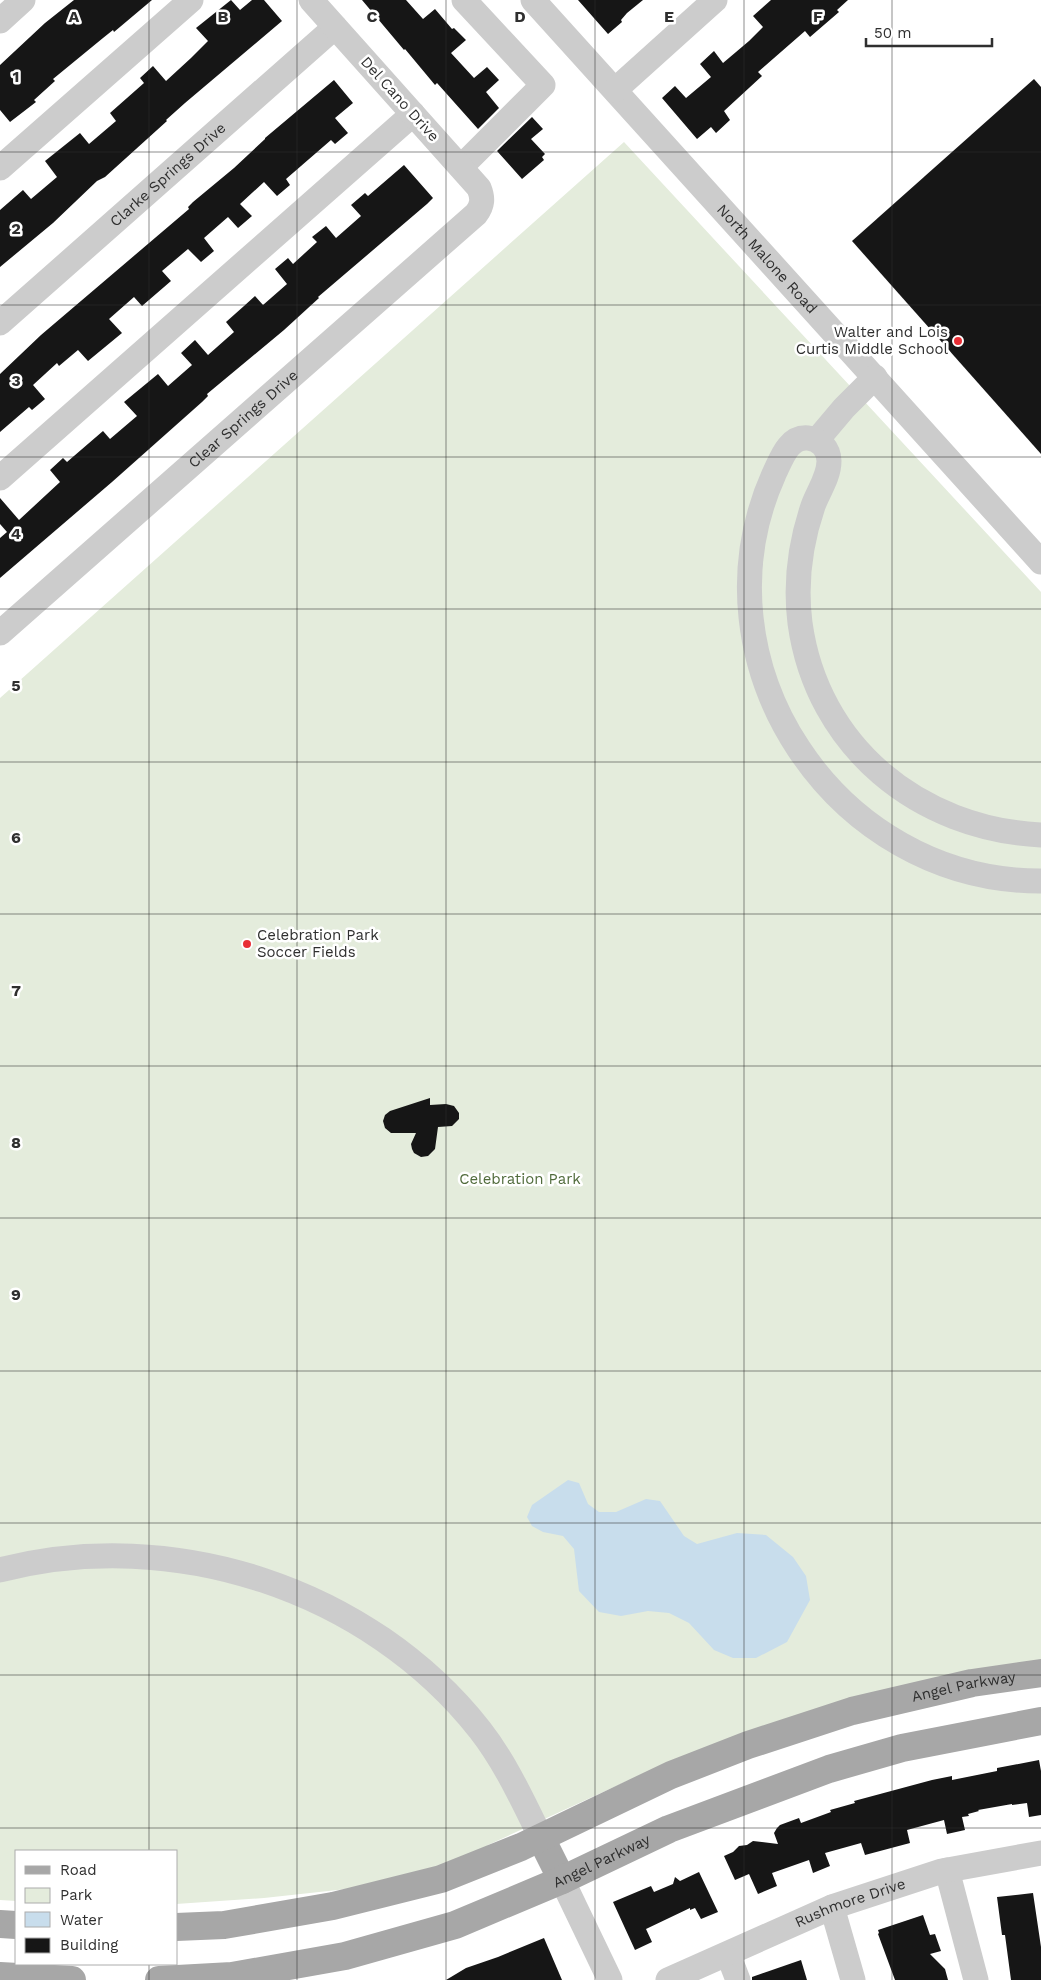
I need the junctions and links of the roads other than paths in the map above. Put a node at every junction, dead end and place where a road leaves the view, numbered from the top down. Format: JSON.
{"nodes":[{"id":1,"x":23,"y":0,"type":"edge"},
{"id":2,"x":191,"y":0,"type":"edge"},
{"id":3,"x":311,"y":0,"type":"edge"},
{"id":4,"x":464,"y":0,"type":"edge"},
{"id":5,"x":533,"y":0,"type":"edge"},
{"id":6,"x":715,"y":0,"type":"edge"},
{"id":7,"x":0,"y":21,"type":"edge"},
{"id":8,"x":335,"y":28,"type":"junction"},
{"id":9,"x":615,"y":90,"type":"junction"},
{"id":10,"x":413,"y":114,"type":"junction"},
{"id":11,"x":461,"y":167,"type":"junction"},
{"id":12,"x":0,"y":168,"type":"edge"},
{"id":13,"x":482,"y":202,"type":"joint"},
{"id":14,"x":0,"y":323,"type":"edge"},
{"id":15,"x":875,"y":378,"type":"junction"},
{"id":16,"x":818,"y":440,"type":"junction"},
{"id":17,"x":0,"y":478,"type":"edge"},
{"id":18,"x":1041,"y":562,"type":"edge"},
{"id":19,"x":0,"y":633,"type":"edge"},
{"id":20,"x":1041,"y":835,"type":"edge"},
{"id":21,"x":1041,"y":881,"type":"edge"},
{"id":22,"x":0,"y":1570,"type":"edge"},
{"id":23,"x":1041,"y":1673,"type":"edge"},
{"id":24,"x":1041,"y":1721,"type":"edge"},
{"id":25,"x":541,"y":1838,"type":"junction"},
{"id":26,"x":1041,"y":1853,"type":"edge"},
{"id":27,"x":947,"y":1870,"type":"junction"},
{"id":28,"x":562,"y":1880,"type":"junction"},
{"id":29,"x":832,"y":1907,"type":"junction"},
{"id":30,"x":0,"y":1924,"type":"edge"},
{"id":31,"x":15,"y":1925,"type":"edge"},
{"id":32,"x":178,"y":1928,"type":"edge"},
{"id":33,"x":728,"y":1954,"type":"junction"},
{"id":34,"x":0,"y":1976,"type":"edge"},
{"id":35,"x":72,"y":1980,"type":"edge"},
{"id":36,"x":159,"y":1980,"type":"edge"},
{"id":37,"x":610,"y":1980,"type":"edge"},
{"id":38,"x":668,"y":1980,"type":"edge"},
{"id":39,"x":738,"y":1980,"type":"edge"},
{"id":40,"x":853,"y":1980,"type":"edge"},
{"id":41,"x":976,"y":1980,"type":"edge"}],
"edges":[{"from":1,"to":7,"type":"street"},
{"from":2,"to":12,"type":"street"},
{"from":3,"to":8,"type":"street","name":"Del Cano Drive"},
{"from":4,"to":11,"type":"street"},
{"from":5,"to":9,"type":"street","name":"North Malone Road"},
{"from":6,"to":9,"type":"street"},
{"from":8,"to":10,"type":"street","name":"Del Cano Drive"},
{"from":8,"to":14,"type":"street","name":"Clarke Springs Drive"},
{"from":9,"to":15,"type":"street","name":"North Malone Road"},
{"from":10,"to":11,"type":"street","name":"Del Cano Drive"},
{"from":10,"to":17,"type":"street"},
{"from":11,"to":13,"type":"street","name":"Del Cano Drive"},
{"from":13,"to":19,"type":"street","name":"Clear Springs Drive"},
{"from":15,"to":16,"type":"street"},
{"from":15,"to":18,"type":"street","name":"North Malone Road"},
{"from":16,"to":20,"type":"street"},
{"from":16,"to":21,"type":"street"},
{"from":22,"to":25,"type":"street"},
{"from":23,"to":25,"type":"main road","name":"Angel Parkway"},
{"from":24,"to":28,"type":"main road","name":"Angel Parkway"},
{"from":25,"to":28,"type":"main road"},
{"from":25,"to":32,"type":"main road","name":"Angel Parkway"},
{"from":26,"to":27,"type":"street","name":"Rushmore Drive"},
{"from":27,"to":29,"type":"street","name":"Rushmore Drive"},
{"from":27,"to":41,"type":"street"},
{"from":28,"to":36,"type":"main road","name":"Angel Parkway"},
{"from":28,"to":37,"type":"street"},
{"from":29,"to":33,"type":"street","name":"Rushmore Drive"},
{"from":29,"to":40,"type":"street"},
{"from":30,"to":31,"type":"main road"},
{"from":33,"to":38,"type":"street","name":"Rushmore Drive"},
{"from":33,"to":39,"type":"street"},
{"from":34,"to":35,"type":"main road"}]}
